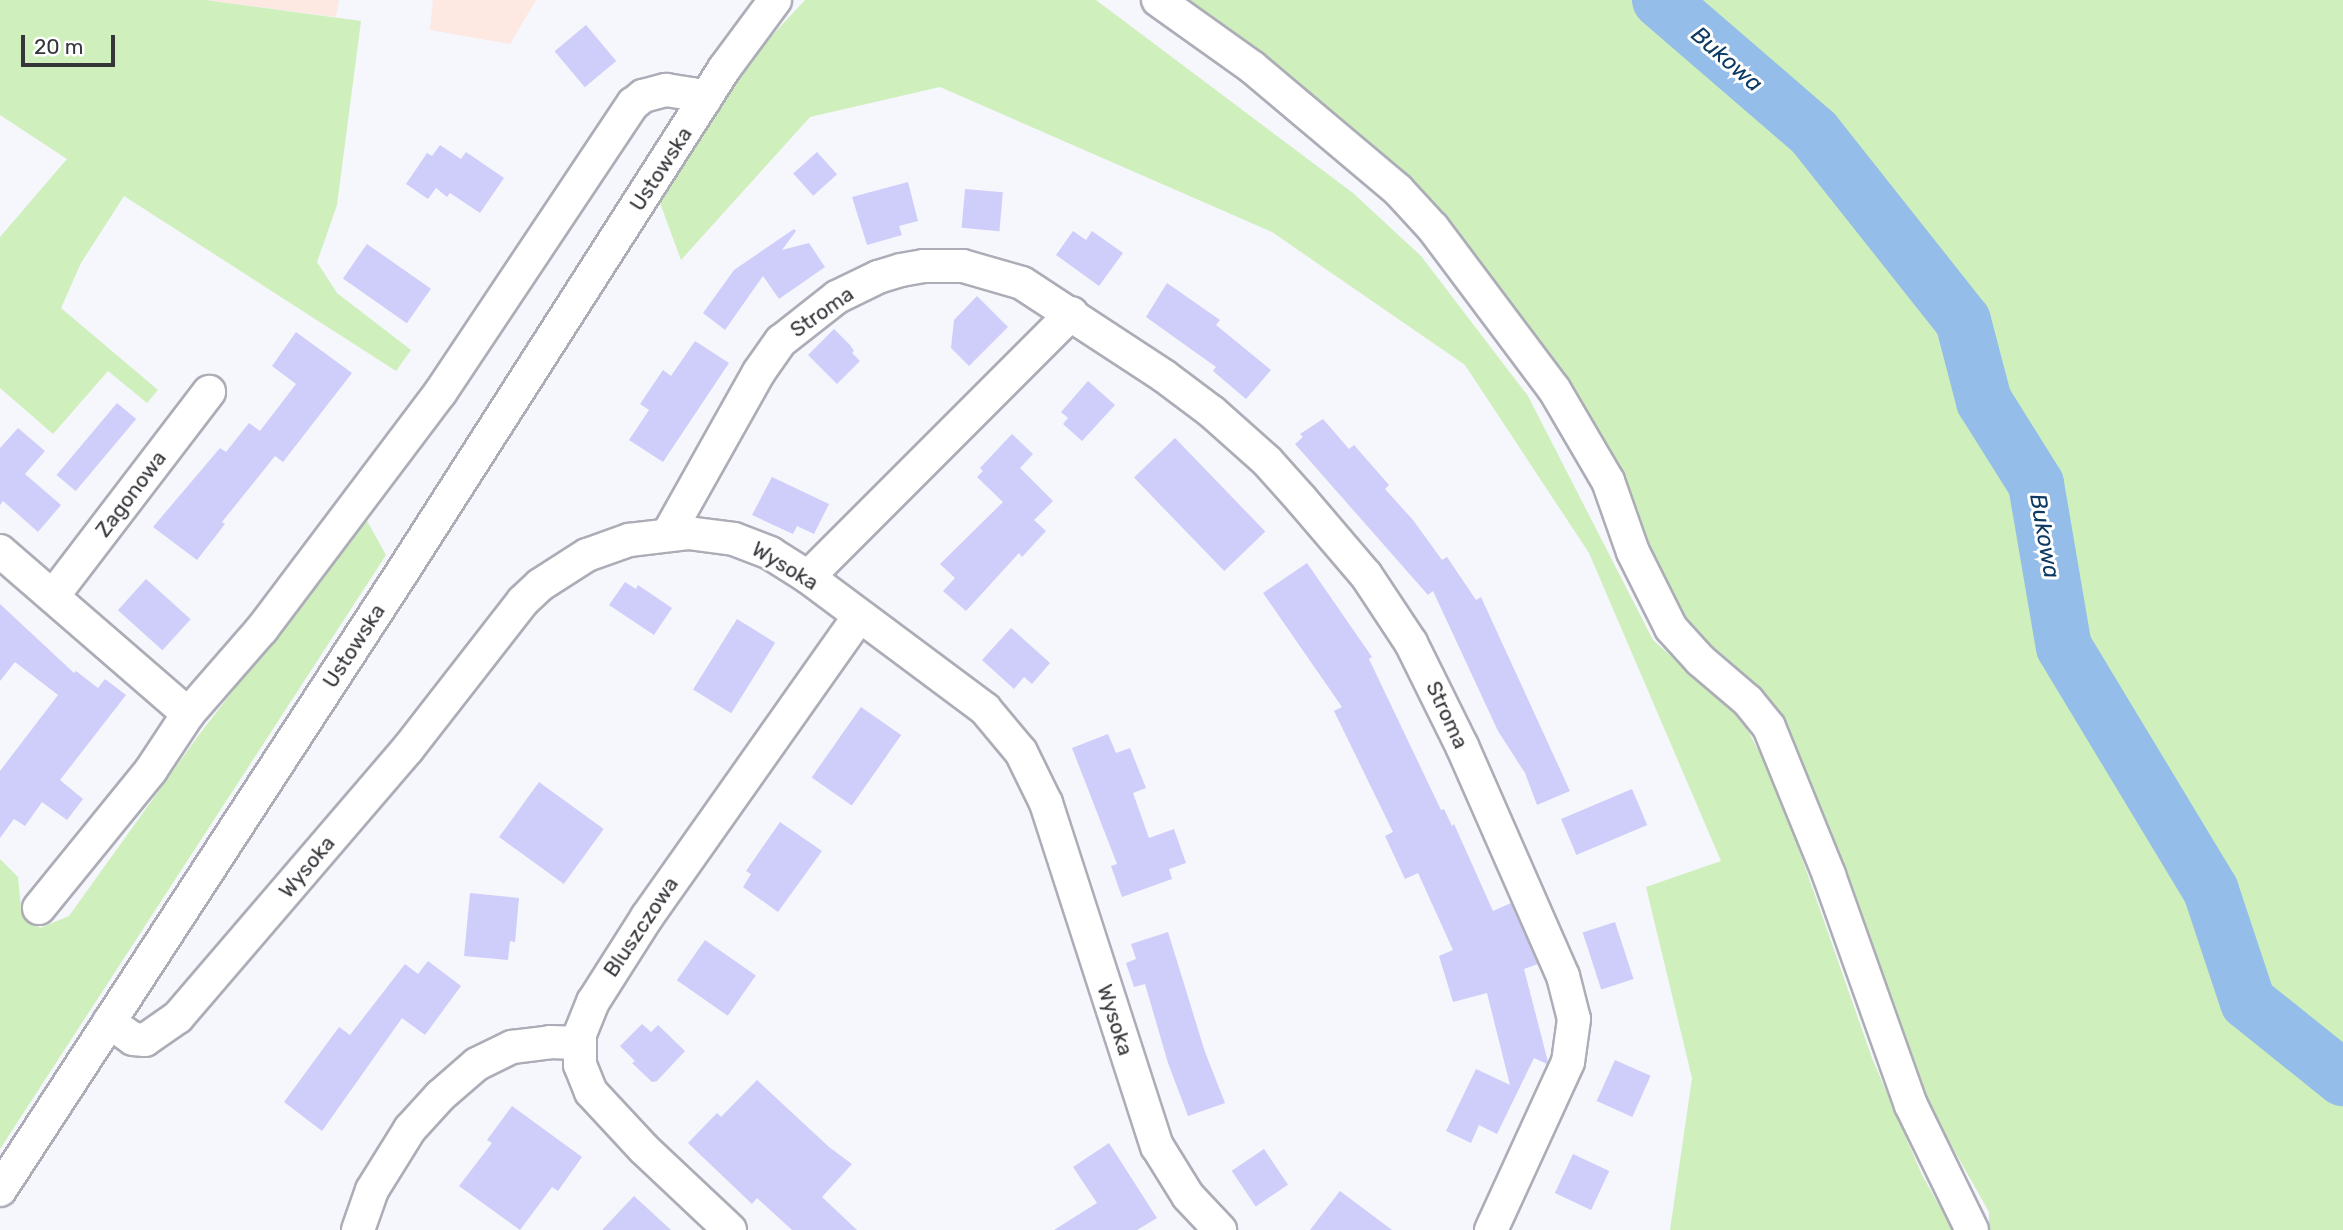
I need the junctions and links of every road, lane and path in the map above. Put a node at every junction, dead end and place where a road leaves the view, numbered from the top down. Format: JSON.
{"nodes":[{"id":1,"x":775,"y":0,"type":"edge"},
{"id":2,"x":1158,"y":0,"type":"edge"},
{"id":3,"x":705,"y":100,"type":"junction"},
{"id":4,"x":1072,"y":313,"type":"junction"},
{"id":5,"x":209,"y":392,"type":"dead end"},
{"id":6,"x":668,"y":534,"type":"junction"},
{"id":7,"x":0,"y":551,"type":"edge"},
{"id":8,"x":808,"y":577,"type":"junction"},
{"id":9,"x":53,"y":596,"type":"junction"},
{"id":10,"x":859,"y":616,"type":"junction"},
{"id":11,"x":188,"y":715,"type":"junction"},
{"id":12,"x":39,"y":908,"type":"dead end"},
{"id":13,"x":109,"y":1022,"type":"junction"},
{"id":14,"x":579,"y":1043,"type":"junction"},
{"id":15,"x":0,"y":1190,"type":"edge"},
{"id":16,"x":358,"y":1230,"type":"edge"},
{"id":17,"x":730,"y":1230,"type":"edge"},
{"id":18,"x":1220,"y":1230,"type":"edge"},
{"id":19,"x":1491,"y":1230,"type":"edge"},
{"id":20,"x":1972,"y":1230,"type":"edge"}],
"edges":[{"from":1,"to":3,"type":"street","name":"Ustowska"},
{"from":2,"to":20,"type":"street"},
{"from":3,"to":11,"type":"street","name":"Ustowska"},
{"from":3,"to":13,"type":"street","name":"Ustowska"},
{"from":4,"to":6,"type":"street","name":"Stroma"},
{"from":4,"to":8,"type":"street"},
{"from":4,"to":19,"type":"street","name":"Stroma"},
{"from":5,"to":9,"type":"street","name":"Zagonowa"},
{"from":6,"to":8,"type":"street","name":"Wysoka"},
{"from":6,"to":13,"type":"street","name":"Wysoka"},
{"from":7,"to":9,"type":"street"},
{"from":8,"to":10,"type":"street","name":"Wysoka"},
{"from":9,"to":11,"type":"street"},
{"from":10,"to":14,"type":"street","name":"Bluszczowa"},
{"from":10,"to":18,"type":"street","name":"Wysoka"},
{"from":11,"to":12,"type":"street","name":"Ustowska"},
{"from":13,"to":15,"type":"street","name":"Ustowska"},
{"from":14,"to":16,"type":"street"},
{"from":14,"to":17,"type":"street","name":"Bluszczowa"}]}
